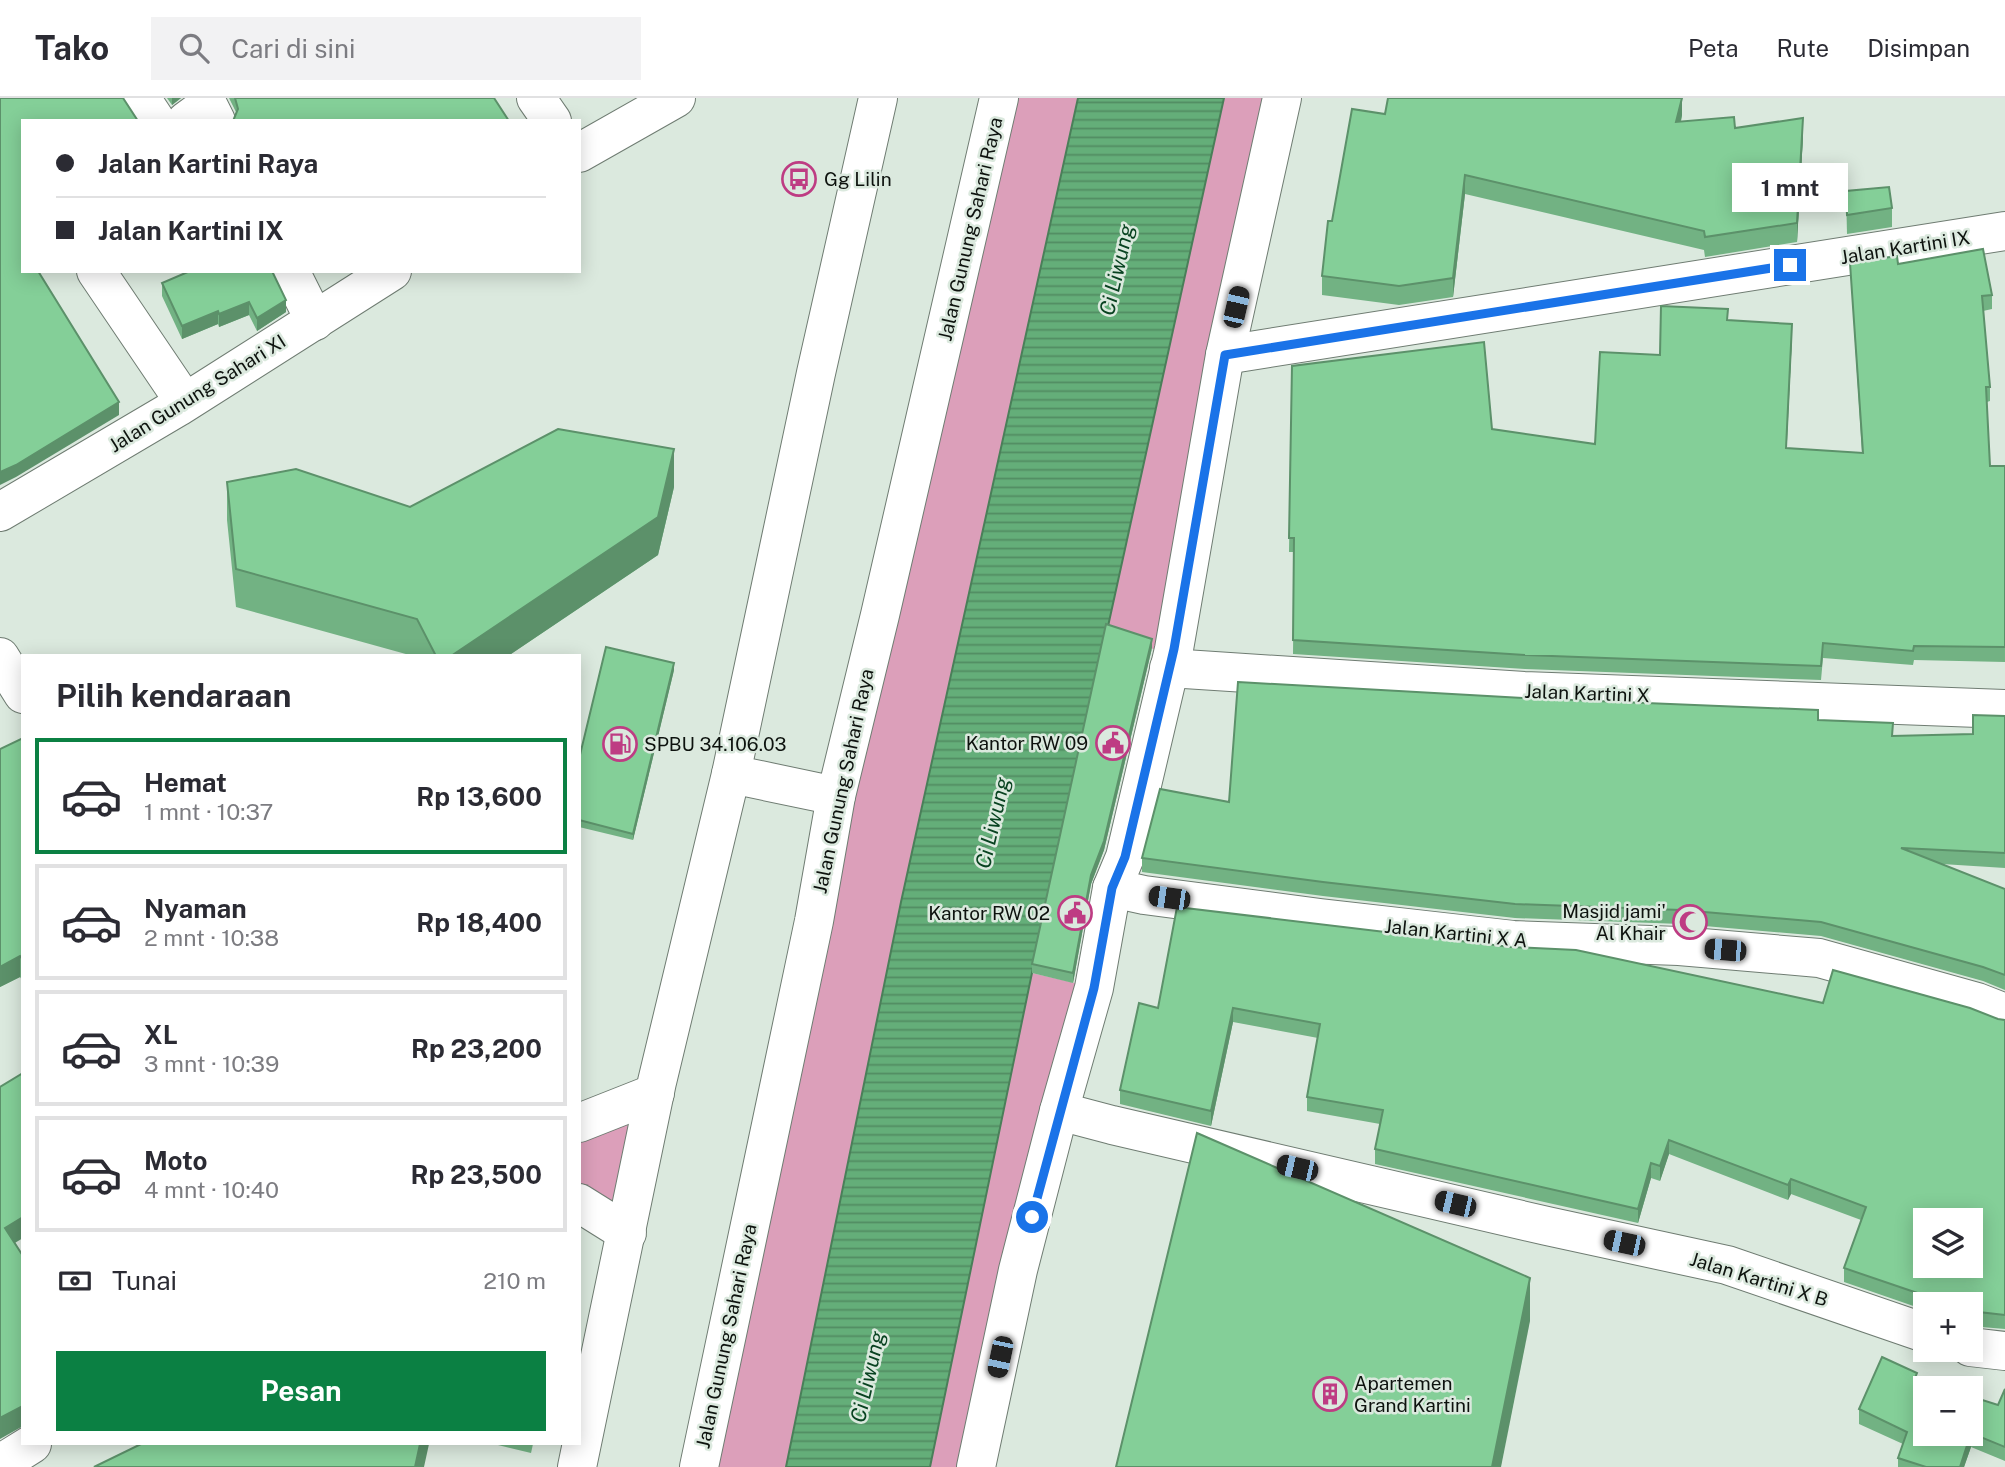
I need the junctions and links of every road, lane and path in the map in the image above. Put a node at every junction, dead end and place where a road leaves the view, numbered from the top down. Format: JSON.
{"nodes":[{"id":1,"x":141,"y":98,"type":"edge"},
{"id":2,"x":536,"y":98,"type":"edge"},
{"id":3,"x":676,"y":98,"type":"edge"},
{"id":4,"x":878,"y":98,"type":"edge"},
{"id":5,"x":999,"y":98,"type":"edge"},
{"id":6,"x":1282,"y":98,"type":"edge"},
{"id":7,"x":155,"y":119,"type":"edge"},
{"id":8,"x":189,"y":119,"type":"edge"},
{"id":9,"x":215,"y":119,"type":"edge"},
{"id":10,"x":551,"y":119,"type":"edge"},
{"id":11,"x":581,"y":152,"type":"edge"},
{"id":12,"x":2005,"y":231,"type":"edge"},
{"id":13,"x":97,"y":273,"type":"edge"},
{"id":14,"x":291,"y":273,"type":"edge"},
{"id":15,"x":389,"y":273,"type":"edge"},
{"id":16,"x":315,"y":321,"type":"junction"},
{"id":17,"x":1225,"y":355,"type":"junction"},
{"id":18,"x":184,"y":401,"type":"junction"},
{"id":19,"x":0,"y":512,"type":"edge"},
{"id":20,"x":0,"y":657,"type":"edge"},
{"id":21,"x":1169,"y":668,"type":"junction"},
{"id":22,"x":21,"y":691,"type":"edge"},
{"id":23,"x":2005,"y":709,"type":"edge"},
{"id":24,"x":732,"y":774,"type":"junction"},
{"id":25,"x":836,"y":796,"type":"junction"},
{"id":26,"x":1112,"y":888,"type":"junction"},
{"id":27,"x":2005,"y":1013,"type":"edge"},
{"id":28,"x":655,"y":1093,"type":"junction"},
{"id":29,"x":1059,"y":1111,"type":"junction"},
{"id":30,"x":581,"y":1122,"type":"edge"},
{"id":31,"x":581,"y":1204,"type":"edge"},
{"id":32,"x":627,"y":1233,"type":"junction"},
{"id":33,"x":1913,"y":1328,"type":"edge"},
{"id":34,"x":1983,"y":1348,"type":"edge"},
{"id":35,"x":2005,"y":1351,"type":"edge"},
{"id":36,"x":30,"y":1445,"type":"edge"},
{"id":37,"x":0,"y":1464,"type":"edge"},
{"id":38,"x":578,"y":1467,"type":"edge"},
{"id":39,"x":699,"y":1467,"type":"edge"},
{"id":40,"x":976,"y":1467,"type":"edge"}],
"edges":[{"from":1,"to":7,"type":"street"},
{"from":2,"to":10,"type":"street"},
{"from":3,"to":11,"type":"street"},
{"from":4,"to":24,"type":"street"},
{"from":5,"to":25,"type":"street","name":"Jalan Gunung Sahari Raya"},
{"from":6,"to":17,"type":"street"},
{"from":8,"to":9,"type":"street"},
{"from":12,"to":17,"type":"street","name":"Jalan Kartini IX"},
{"from":13,"to":18,"type":"street"},
{"from":14,"to":16,"type":"street"},
{"from":15,"to":16,"type":"street","name":"Jalan Gunung Sahari XI"},
{"from":16,"to":18,"type":"street","name":"Jalan Gunung Sahari XI"},
{"from":17,"to":21,"type":"street"},
{"from":18,"to":19,"type":"street","name":"Jalan Gunung Sahari XI"},
{"from":20,"to":22,"type":"street"},
{"from":21,"to":23,"type":"street","name":"Jalan Kartini X"},
{"from":21,"to":26,"type":"street"},
{"from":24,"to":25,"type":"street"},
{"from":24,"to":28,"type":"street"},
{"from":25,"to":39,"type":"street","name":"Jalan Gunung Sahari Raya"},
{"from":26,"to":27,"type":"street","name":"Jalan Kartini X A"},
{"from":26,"to":29,"type":"street"},
{"from":28,"to":30,"type":"street"},
{"from":28,"to":32,"type":"street"},
{"from":29,"to":33,"type":"street","name":"Jalan Kartini X B"},
{"from":29,"to":40,"type":"street"},
{"from":31,"to":32,"type":"street"},
{"from":32,"to":38,"type":"street"},
{"from":34,"to":35,"type":"street"},
{"from":36,"to":37,"type":"street"}]}
